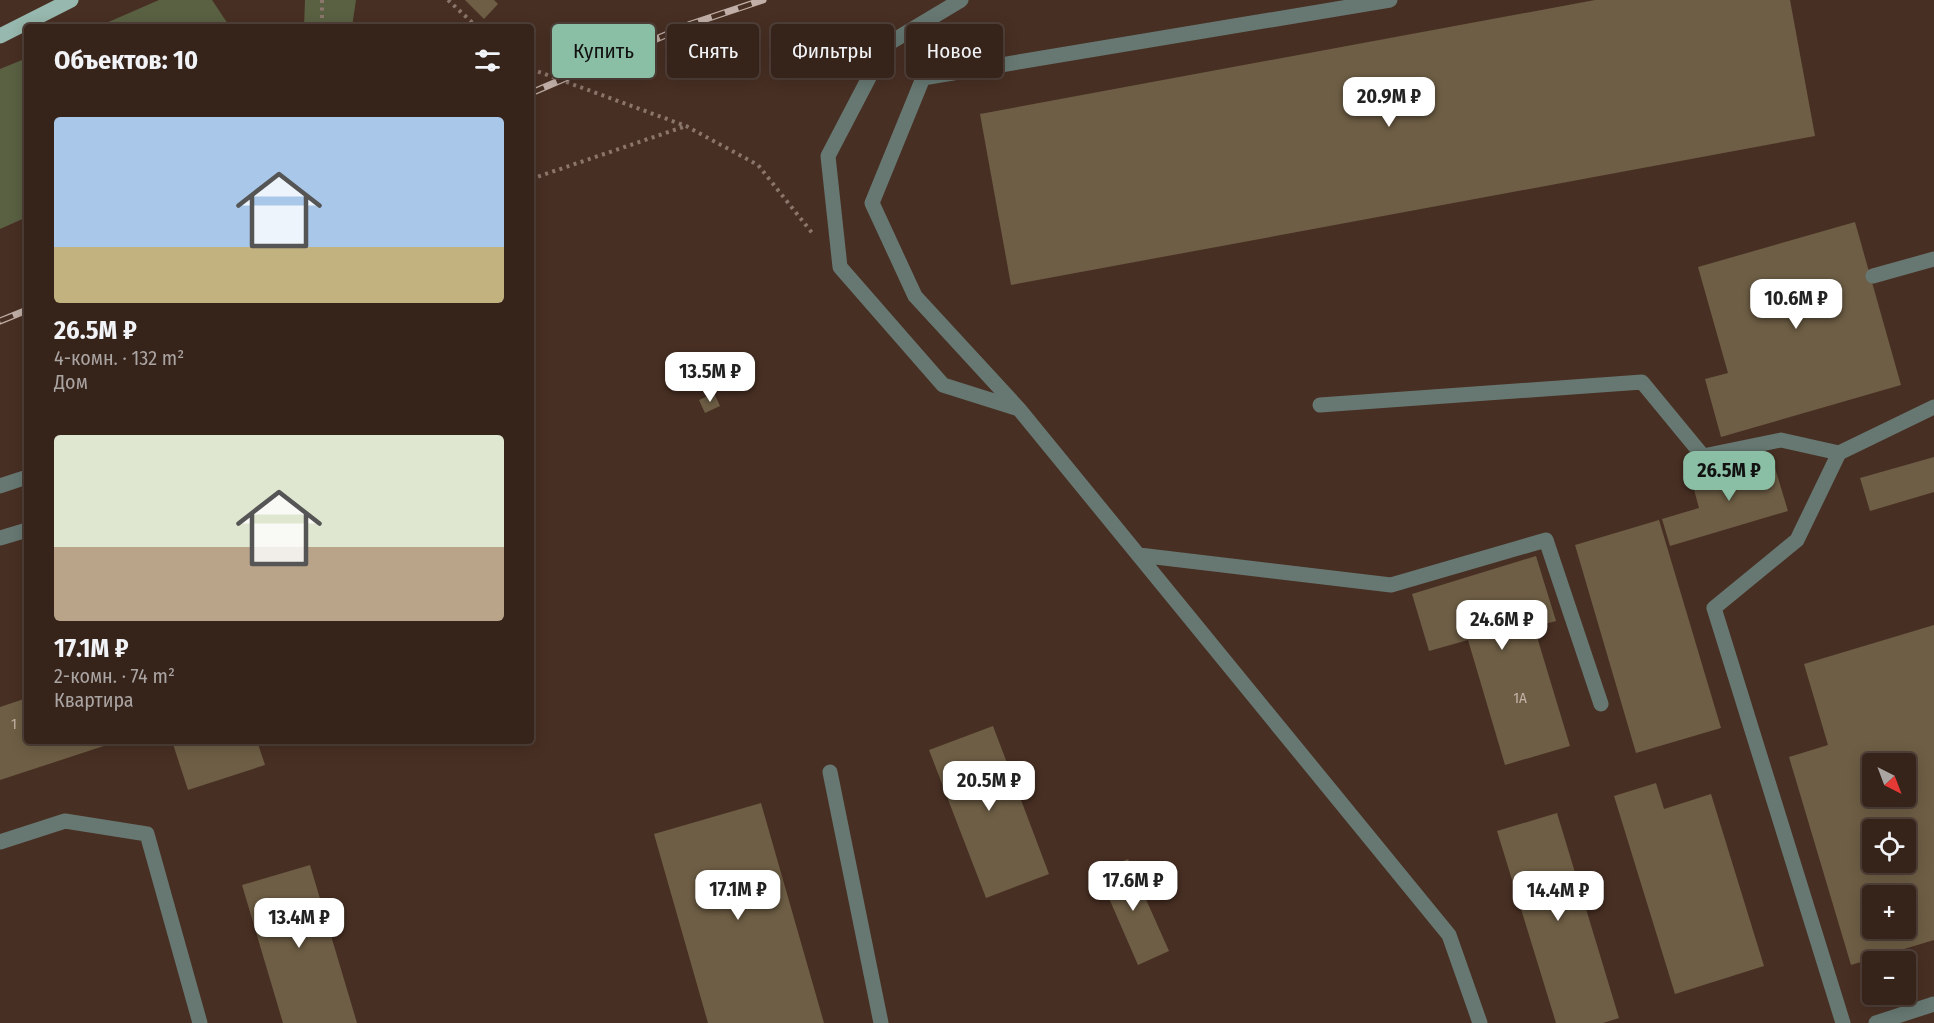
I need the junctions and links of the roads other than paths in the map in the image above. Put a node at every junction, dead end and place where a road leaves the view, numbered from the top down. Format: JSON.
{"nodes":[{"id":1,"x":71,"y":0,"type":"edge"},
{"id":2,"x":961,"y":0,"type":"edge"},
{"id":3,"x":1390,"y":0,"type":"edge"},
{"id":4,"x":0,"y":36,"type":"edge"},
{"id":5,"x":1934,"y":259,"type":"edge"},
{"id":6,"x":1873,"y":276,"type":"dead end"},
{"id":7,"x":1320,"y":405,"type":"dead end"},
{"id":8,"x":1934,"y":407,"type":"edge"},
{"id":9,"x":1019,"y":409,"type":"junction"},
{"id":10,"x":1839,"y":453,"type":"junction"},
{"id":11,"x":24,"y":478,"type":"edge"},
{"id":12,"x":0,"y":486,"type":"edge"},
{"id":13,"x":24,"y":531,"type":"edge"},
{"id":14,"x":0,"y":538,"type":"edge"},
{"id":15,"x":1139,"y":555,"type":"junction"},
{"id":16,"x":1601,"y":704,"type":"dead end"},
{"id":17,"x":830,"y":772,"type":"dead end"},
{"id":18,"x":0,"y":842,"type":"edge"},
{"id":19,"x":1934,"y":1004,"type":"edge"},
{"id":20,"x":200,"y":1023,"type":"edge"},
{"id":21,"x":881,"y":1023,"type":"edge"},
{"id":22,"x":1480,"y":1023,"type":"edge"},
{"id":23,"x":1843,"y":1023,"type":"edge"},
{"id":24,"x":1876,"y":1023,"type":"edge"}],
"edges":[{"from":1,"to":4,"type":"main road"},
{"from":2,"to":9,"type":"street"},
{"from":3,"to":9,"type":"street"},
{"from":5,"to":6,"type":"street"},
{"from":7,"to":10,"type":"street"},
{"from":8,"to":10,"type":"street"},
{"from":9,"to":15,"type":"street"},
{"from":10,"to":23,"type":"street"},
{"from":11,"to":12,"type":"street"},
{"from":13,"to":14,"type":"street"},
{"from":15,"to":16,"type":"street"},
{"from":15,"to":22,"type":"street"},
{"from":17,"to":21,"type":"street"},
{"from":18,"to":20,"type":"street"},
{"from":19,"to":24,"type":"street"}]}
